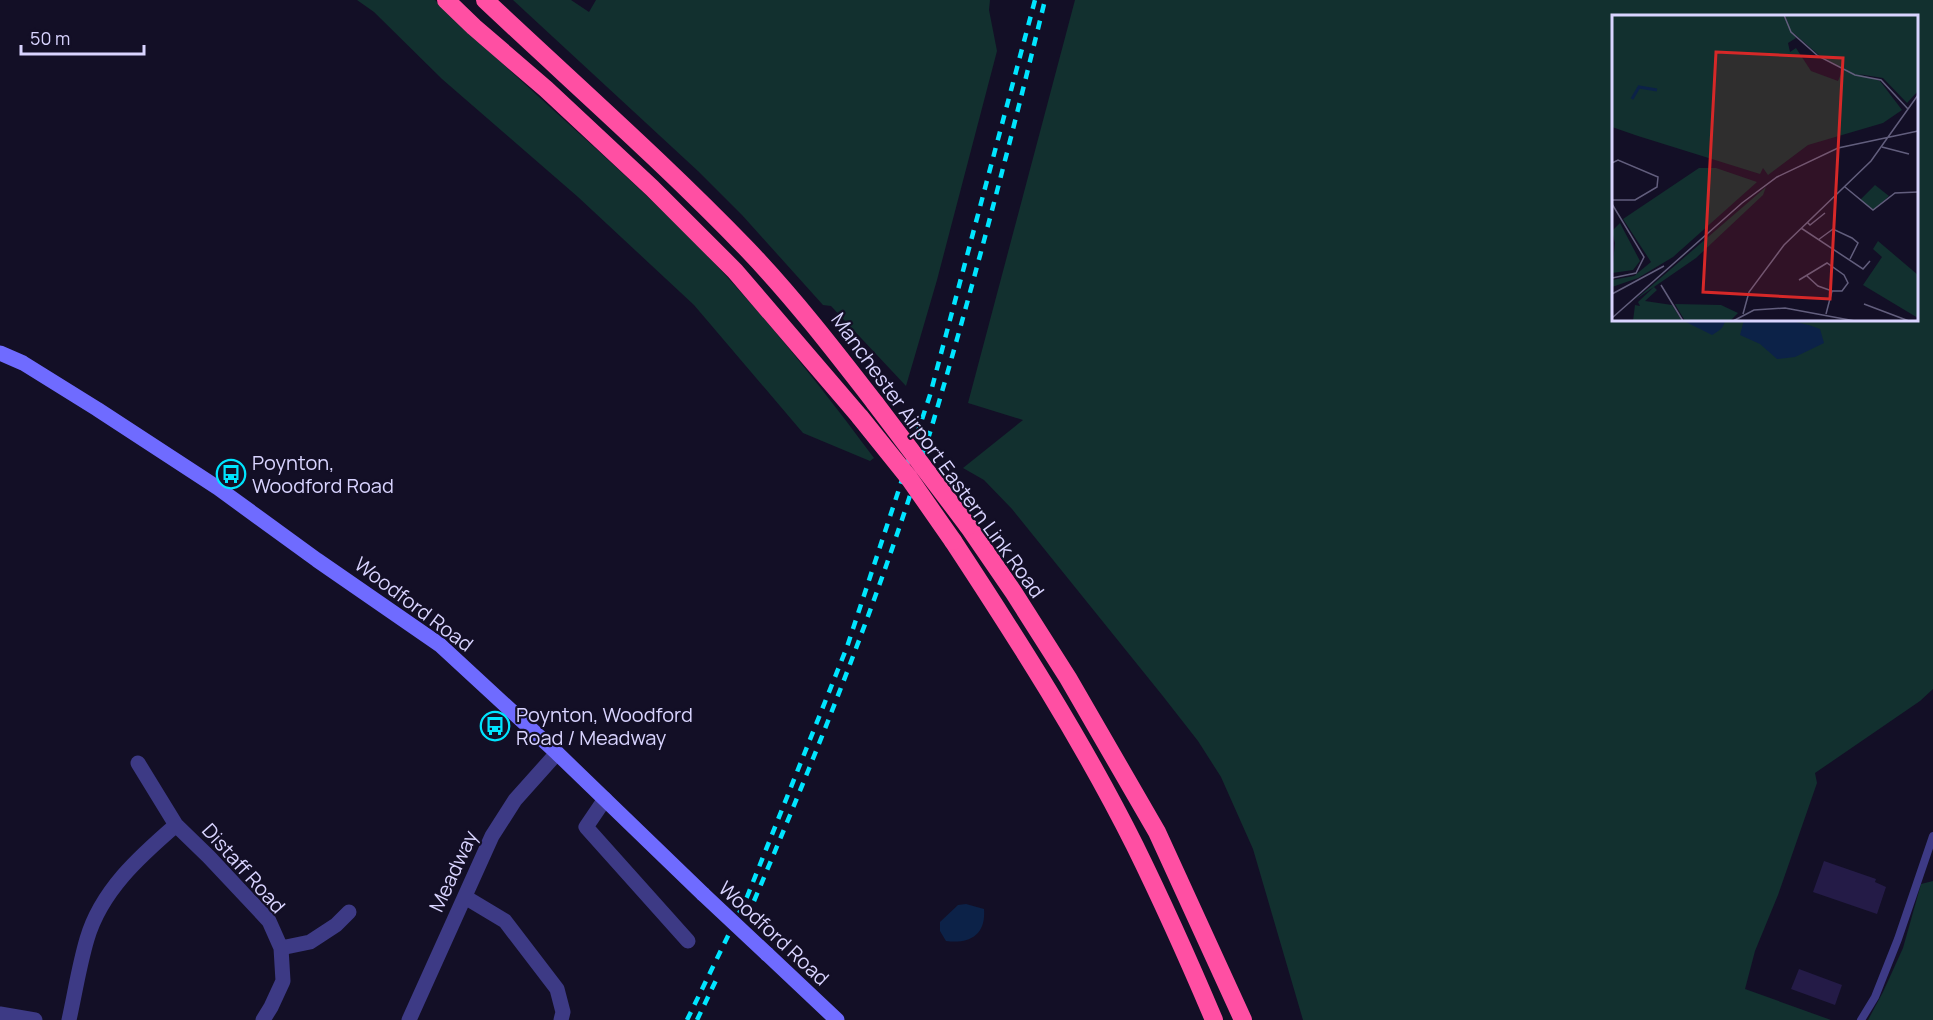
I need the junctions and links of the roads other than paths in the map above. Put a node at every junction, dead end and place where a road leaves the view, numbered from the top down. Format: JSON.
{"nodes":[{"id":1,"x":446,"y":0,"type":"edge"},
{"id":2,"x":485,"y":0,"type":"edge"},
{"id":3,"x":0,"y":353,"type":"edge"},
{"id":4,"x":557,"y":753,"type":"junction"},
{"id":5,"x":138,"y":763,"type":"dead end"},
{"id":6,"x":605,"y":799,"type":"junction"},
{"id":7,"x":176,"y":825,"type":"junction"},
{"id":8,"x":1933,"y":836,"type":"edge"},
{"id":9,"x":465,"y":897,"type":"junction"},
{"id":10,"x":349,"y":912,"type":"dead end"},
{"id":11,"x":688,"y":941,"type":"dead end"},
{"id":12,"x":281,"y":948,"type":"junction"},
{"id":13,"x":0,"y":1014,"type":"edge"},
{"id":14,"x":35,"y":1020,"type":"edge"},
{"id":15,"x":69,"y":1020,"type":"edge"},
{"id":16,"x":263,"y":1020,"type":"edge"},
{"id":17,"x":408,"y":1020,"type":"edge"},
{"id":18,"x":561,"y":1020,"type":"edge"},
{"id":19,"x":837,"y":1020,"type":"edge"},
{"id":20,"x":1214,"y":1020,"type":"edge"},
{"id":21,"x":1243,"y":1020,"type":"edge"},
{"id":22,"x":1861,"y":1020,"type":"edge"}],
"edges":[{"from":1,"to":20,"type":"highway","name":"Manchester Airport Eastern Link Road","bridge":true},
{"from":2,"to":21,"type":"highway","name":"Manchester Airport Eastern Link Road","bridge":true},
{"from":3,"to":4,"type":"street","name":"Woodford Road"},
{"from":4,"to":6,"type":"street","name":"Woodford Road"},
{"from":4,"to":9,"type":"street","name":"Meadway"},
{"from":5,"to":7,"type":"street"},
{"from":6,"to":11,"type":"street"},
{"from":6,"to":19,"type":"street","name":"Woodford Road","bridge":true},
{"from":7,"to":12,"type":"street","name":"Distaff Road"},
{"from":7,"to":15,"type":"street","name":"Distaff Road"},
{"from":8,"to":22,"type":"lane"},
{"from":9,"to":17,"type":"street","name":"Meadway"},
{"from":9,"to":18,"type":"street"},
{"from":10,"to":12,"type":"street"},
{"from":12,"to":16,"type":"street","name":"Distaff Road"},
{"from":13,"to":14,"type":"street"}]}
